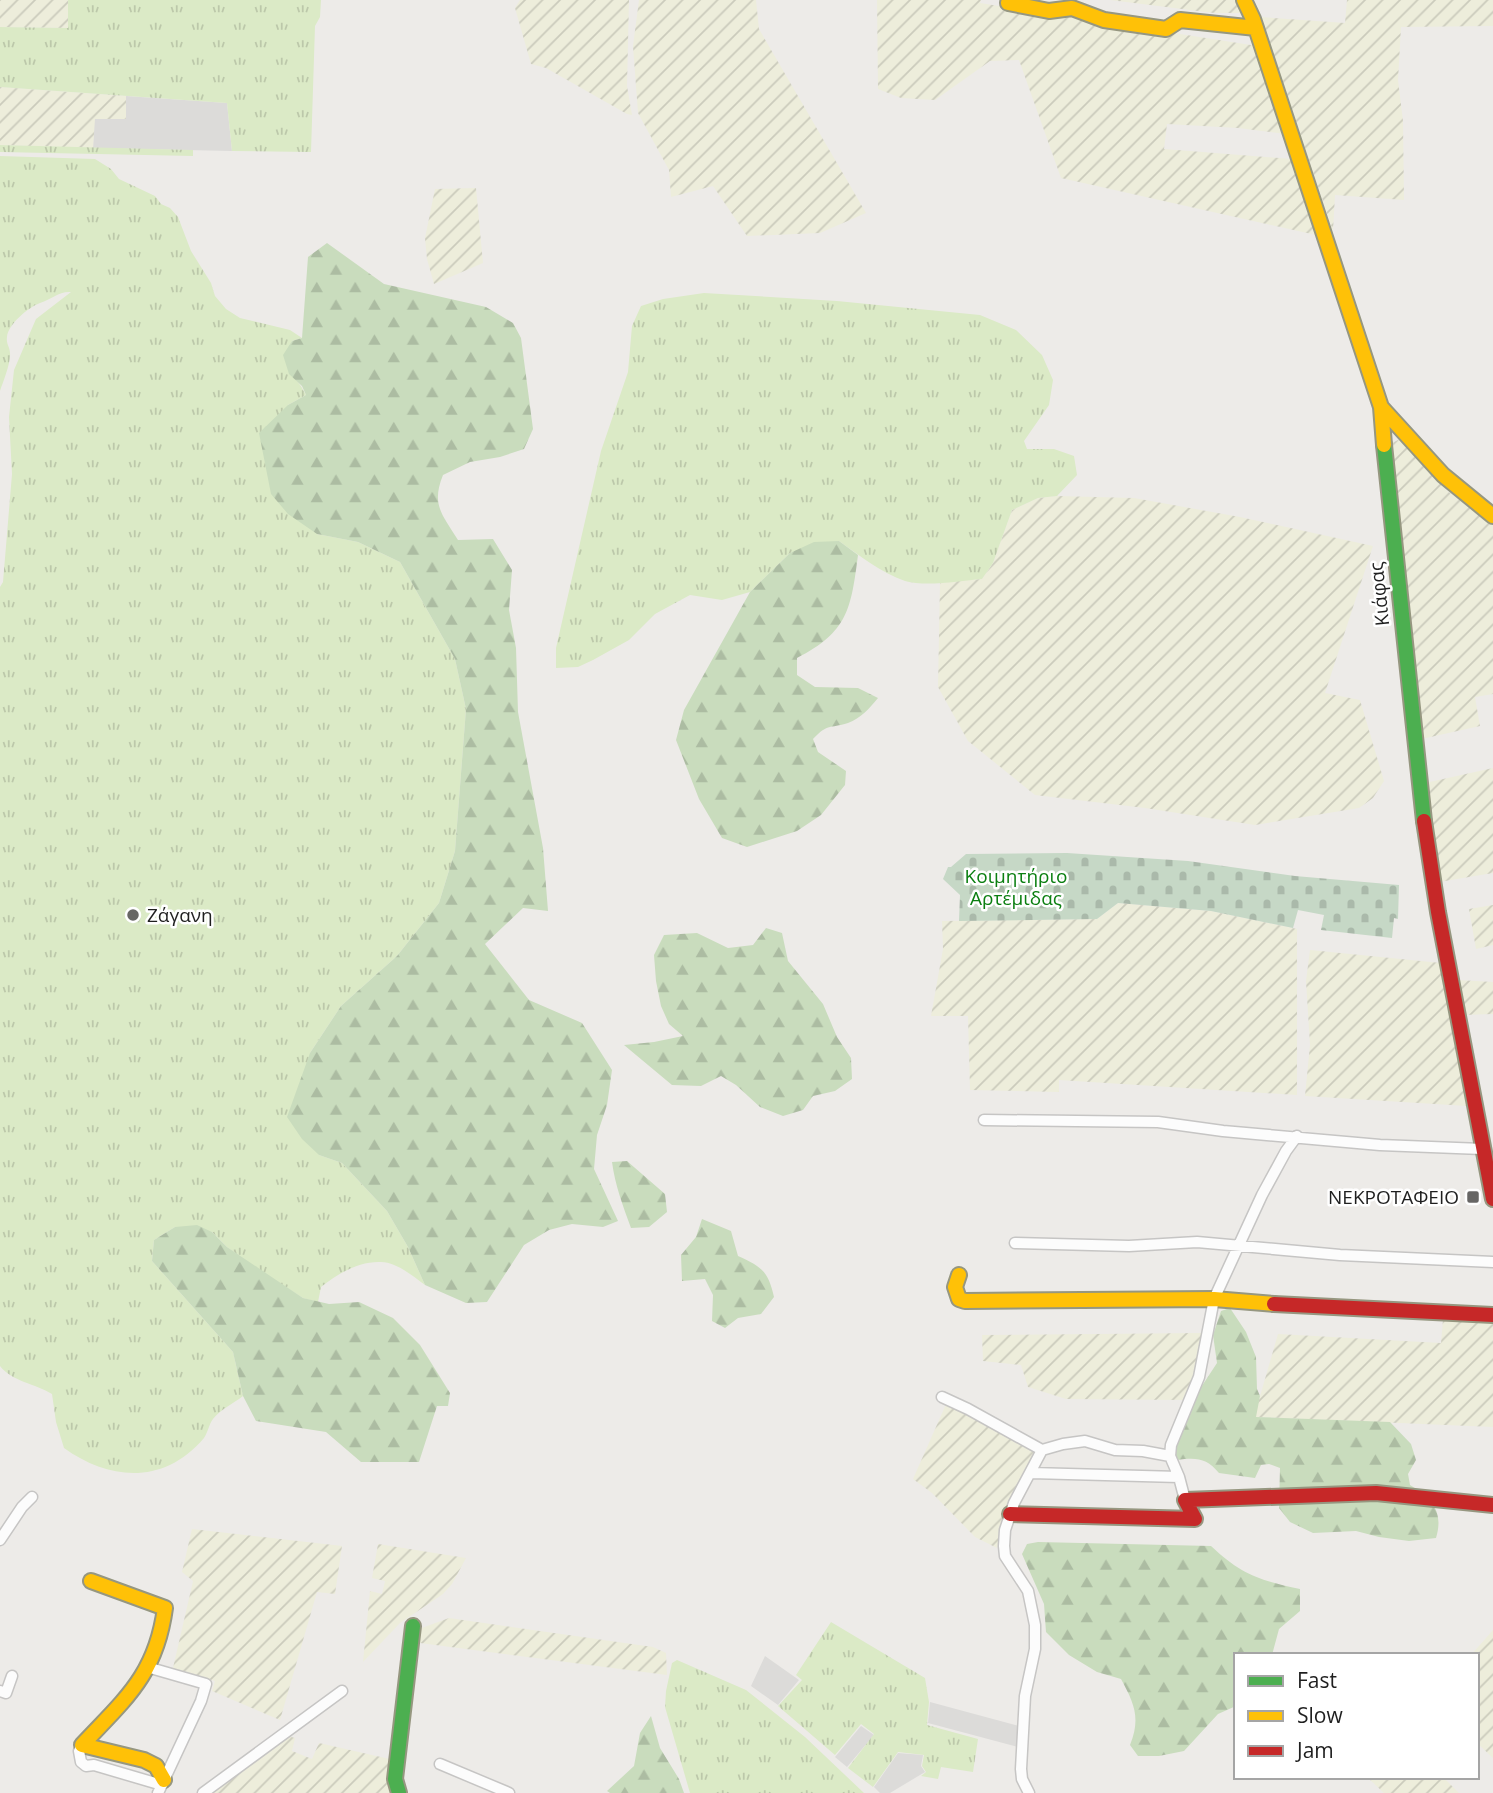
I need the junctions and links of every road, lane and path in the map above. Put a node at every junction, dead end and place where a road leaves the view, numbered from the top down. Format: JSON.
{"nodes":[{"id":1,"x":1244,"y":0,"type":"edge"},
{"id":2,"x":1009,"y":3,"type":"dead end"},
{"id":3,"x":1256,"y":28,"type":"junction"},
{"id":4,"x":1381,"y":407,"type":"junction"},
{"id":5,"x":1493,"y":516,"type":"edge"},
{"id":6,"x":984,"y":1120,"type":"dead end"},
{"id":7,"x":1297,"y":1136,"type":"junction"},
{"id":8,"x":1482,"y":1149,"type":"junction"},
{"id":9,"x":1493,"y":1199,"type":"edge"},
{"id":10,"x":1014,"y":1243,"type":"dead end"},
{"id":11,"x":1237,"y":1245,"type":"junction"},
{"id":12,"x":1493,"y":1262,"type":"edge"},
{"id":13,"x":959,"y":1275,"type":"dead end"},
{"id":14,"x":1214,"y":1299,"type":"junction"},
{"id":15,"x":1493,"y":1315,"type":"edge"},
{"id":16,"x":942,"y":1397,"type":"dead end"},
{"id":17,"x":1042,"y":1450,"type":"junction"},
{"id":18,"x":1170,"y":1456,"type":"junction"},
{"id":19,"x":1031,"y":1473,"type":"junction"},
{"id":20,"x":1179,"y":1477,"type":"junction"},
{"id":21,"x":32,"y":1497,"type":"dead end"},
{"id":22,"x":1185,"y":1500,"type":"junction"},
{"id":23,"x":1493,"y":1505,"type":"edge"},
{"id":24,"x":1010,"y":1514,"type":"junction"},
{"id":25,"x":0,"y":1540,"type":"edge"},
{"id":26,"x":91,"y":1581,"type":"dead end"},
{"id":27,"x":413,"y":1626,"type":"dead end"},
{"id":28,"x":147,"y":1667,"type":"junction"},
{"id":29,"x":12,"y":1676,"type":"dead end"},
{"id":30,"x":0,"y":1691,"type":"edge"},
{"id":31,"x":342,"y":1691,"type":"dead end"},
{"id":32,"x":440,"y":1764,"type":"dead end"},
{"id":33,"x":161,"y":1786,"type":"edge"},
{"id":34,"x":203,"y":1793,"type":"edge"},
{"id":35,"x":399,"y":1793,"type":"edge"},
{"id":36,"x":509,"y":1793,"type":"edge"},
{"id":37,"x":1029,"y":1793,"type":"edge"}],
"edges":[{"from":1,"to":3,"type":"street","name":"Κιάφας"},
{"from":2,"to":3,"type":"street"},
{"from":3,"to":4,"type":"street","name":"Κιάφας"},
{"from":4,"to":5,"type":"street"},
{"from":4,"to":8,"type":"street","name":"Κιάφας"},
{"from":6,"to":7,"type":"street"},
{"from":7,"to":8,"type":"street"},
{"from":7,"to":11,"type":"street"},
{"from":8,"to":9,"type":"street","name":"Κιάφας"},
{"from":10,"to":11,"type":"street"},
{"from":11,"to":12,"type":"street"},
{"from":11,"to":14,"type":"street"},
{"from":13,"to":14,"type":"street"},
{"from":14,"to":15,"type":"street"},
{"from":14,"to":18,"type":"street"},
{"from":16,"to":17,"type":"street"},
{"from":17,"to":18,"type":"street"},
{"from":17,"to":19,"type":"street"},
{"from":18,"to":20,"type":"street"},
{"from":19,"to":20,"type":"street"},
{"from":19,"to":24,"type":"street"},
{"from":20,"to":22,"type":"street"},
{"from":21,"to":25,"type":"street"},
{"from":22,"to":23,"type":"street"},
{"from":22,"to":24,"type":"street"},
{"from":24,"to":37,"type":"street"},
{"from":26,"to":28,"type":"street"},
{"from":27,"to":35,"type":"street"},
{"from":28,"to":33,"type":"street"},
{"from":28,"to":33,"type":"street"},
{"from":29,"to":30,"type":"street"},
{"from":31,"to":34,"type":"street"},
{"from":32,"to":36,"type":"street"}]}
